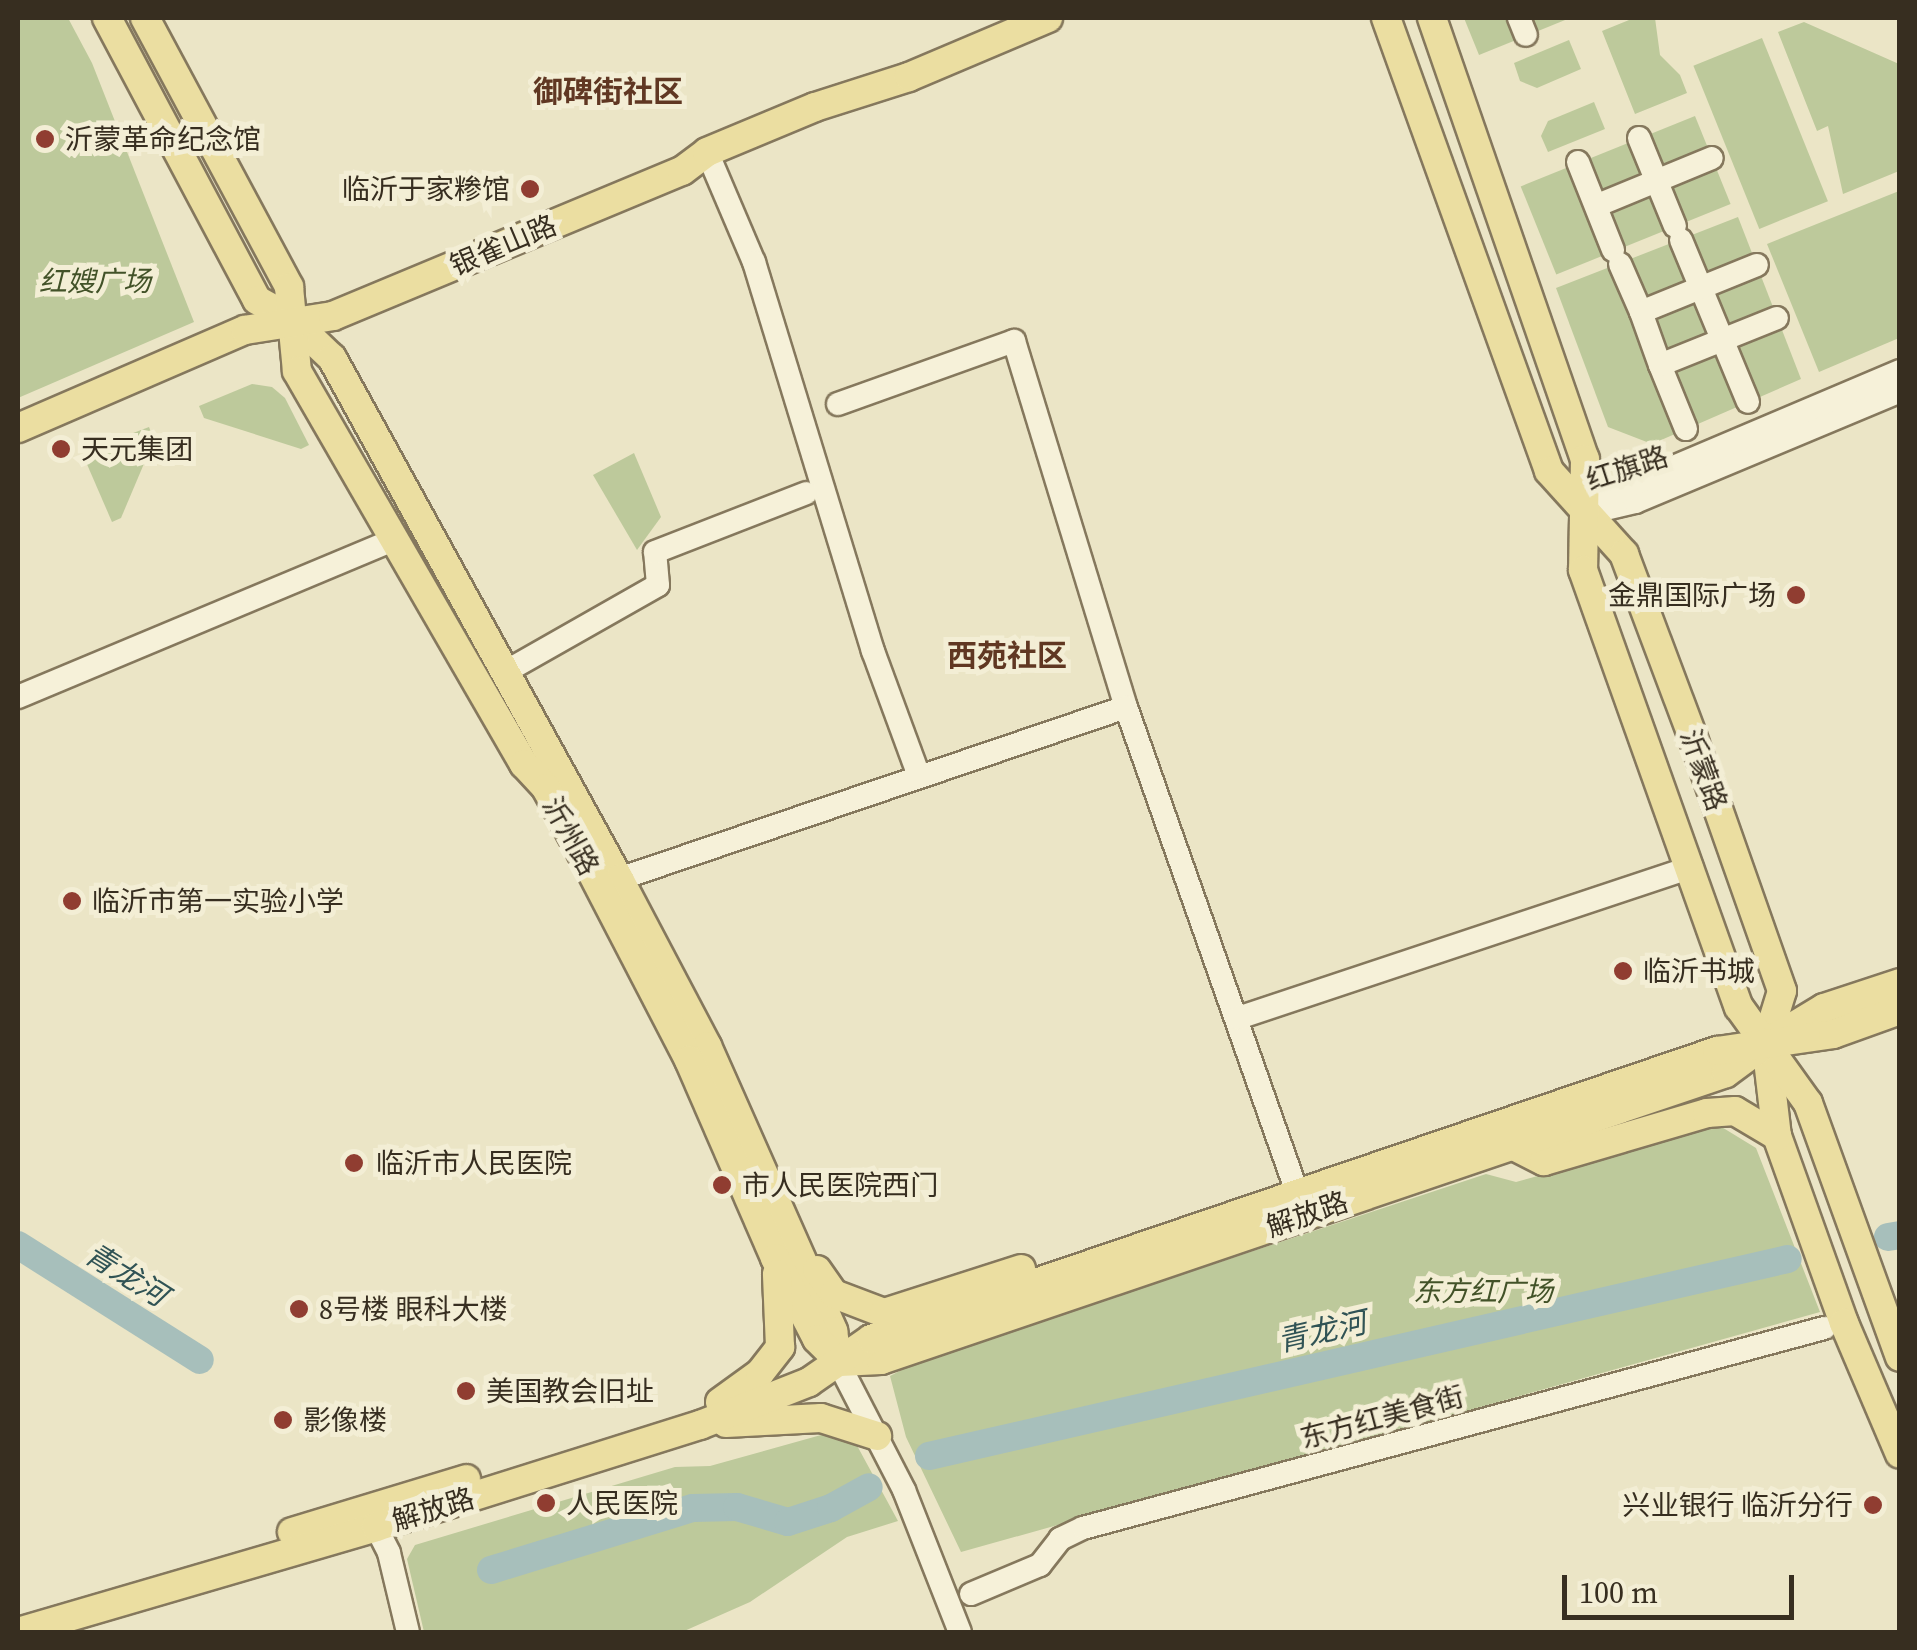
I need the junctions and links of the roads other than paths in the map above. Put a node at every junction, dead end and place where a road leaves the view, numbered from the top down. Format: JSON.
{"nodes":[{"id":1,"x":108,"y":18,"type":"edge"},
{"id":2,"x":145,"y":18,"type":"edge"},
{"id":3,"x":1005,"y":18,"type":"edge"},
{"id":4,"x":1048,"y":18,"type":"edge"},
{"id":5,"x":1386,"y":18,"type":"edge"},
{"id":6,"x":1432,"y":18,"type":"edge"},
{"id":7,"x":815,"y":107,"type":"junction"},
{"id":8,"x":1639,"y":138,"type":"dead end"},
{"id":9,"x":707,"y":152,"type":"junction"},
{"id":10,"x":1712,"y":158,"type":"dead end"},
{"id":11,"x":1578,"y":162,"type":"dead end"},
{"id":12,"x":1656,"y":180,"type":"junction"},
{"id":13,"x":1598,"y":205,"type":"junction"},
{"id":14,"x":1757,"y":266,"type":"dead end"},
{"id":15,"x":1700,"y":288,"type":"junction"},
{"id":16,"x":1641,"y":312,"type":"junction"},
{"id":17,"x":1777,"y":318,"type":"dead end"},
{"id":18,"x":291,"y":320,"type":"junction"},
{"id":19,"x":1721,"y":341,"type":"junction"},
{"id":20,"x":1660,"y":365,"type":"junction"},
{"id":21,"x":1900,"y":371,"type":"edge"},
{"id":22,"x":1900,"y":391,"type":"edge"},
{"id":23,"x":1748,"y":402,"type":"dead end"},
{"id":24,"x":838,"y":404,"type":"dead end"},
{"id":25,"x":18,"y":428,"type":"edge"},
{"id":26,"x":1686,"y":429,"type":"dead end"},
{"id":27,"x":18,"y":448,"type":"edge"},
{"id":28,"x":806,"y":493,"type":"dead end"},
{"id":29,"x":1583,"y":514,"type":"junction"},
{"id":30,"x":394,"y":540,"type":"junction"},
{"id":31,"x":504,"y":672,"type":"junction"},
{"id":32,"x":18,"y":696,"type":"edge"},
{"id":33,"x":1126,"y":707,"type":"junction"},
{"id":34,"x":920,"y":776,"type":"junction"},
{"id":35,"x":1692,"y":868,"type":"junction"},
{"id":36,"x":619,"y":879,"type":"junction"},
{"id":37,"x":1900,"y":983,"type":"edge"},
{"id":38,"x":1900,"y":994,"type":"edge"},
{"id":39,"x":1900,"y":1010,"type":"edge"},
{"id":40,"x":1238,"y":1018,"type":"junction"},
{"id":41,"x":1766,"y":1043,"type":"junction"},
{"id":42,"x":1777,"y":1136,"type":"junction"},
{"id":43,"x":1510,"y":1144,"type":"junction"},
{"id":44,"x":1298,"y":1195,"type":"junction"},
{"id":45,"x":793,"y":1235,"type":"junction"},
{"id":46,"x":775,"y":1258,"type":"junction"},
{"id":47,"x":1077,"y":1271,"type":"junction"},
{"id":48,"x":1824,"y":1328,"type":"dead end"},
{"id":49,"x":1900,"y":1357,"type":"edge"},
{"id":50,"x":838,"y":1362,"type":"junction"},
{"id":51,"x":720,"y":1402,"type":"junction"},
{"id":52,"x":700,"y":1425,"type":"junction"},
{"id":53,"x":883,"y":1447,"type":"junction"},
{"id":54,"x":1900,"y":1454,"type":"edge"},
{"id":55,"x":376,"y":1527,"type":"junction"},
{"id":56,"x":971,"y":1594,"type":"dead end"},
{"id":57,"x":18,"y":1616,"type":"edge"},
{"id":58,"x":18,"y":1632,"type":"edge"},
{"id":59,"x":408,"y":1632,"type":"edge"},
{"id":60,"x":960,"y":1632,"type":"edge"}],
"edges":[{"from":1,"to":18,"type":"main road","name":"沂州路"},
{"from":2,"to":18,"type":"main road","name":"沂州路"},
{"from":3,"to":7,"type":"main road","name":"银雀山路"},
{"from":4,"to":7,"type":"main road","name":"银雀山路"},
{"from":5,"to":29,"type":"main road","name":"沂蒙路"},
{"from":6,"to":29,"type":"main road","name":"沂蒙路"},
{"from":7,"to":9,"type":"main road","name":"银雀山路"},
{"from":8,"to":12,"type":"street"},
{"from":9,"to":18,"type":"main road","name":"银雀山路"},
{"from":9,"to":34,"type":"street"},
{"from":10,"to":12,"type":"street"},
{"from":11,"to":13,"type":"street"},
{"from":12,"to":13,"type":"street"},
{"from":12,"to":15,"type":"street"},
{"from":13,"to":16,"type":"street"},
{"from":14,"to":15,"type":"street"},
{"from":15,"to":16,"type":"street"},
{"from":15,"to":19,"type":"street"},
{"from":16,"to":20,"type":"street"},
{"from":17,"to":19,"type":"street"},
{"from":18,"to":25,"type":"main road","name":"银雀山路"},
{"from":18,"to":27,"type":"main road","name":"银雀山路"},
{"from":18,"to":30,"type":"main road","name":"沂州路"},
{"from":18,"to":31,"type":"main road","name":"沂州路"},
{"from":19,"to":20,"type":"street"},
{"from":19,"to":23,"type":"street"},
{"from":20,"to":26,"type":"street"},
{"from":21,"to":29,"type":"street","name":"红旗路"},
{"from":22,"to":29,"type":"street","name":"红旗路"},
{"from":24,"to":33,"type":"street"},
{"from":28,"to":31,"type":"street"},
{"from":29,"to":35,"type":"main road","name":"沂蒙路"},
{"from":29,"to":41,"type":"main road","name":"沂蒙路"},
{"from":30,"to":32,"type":"street"},
{"from":30,"to":46,"type":"main road","name":"沂州路"},
{"from":31,"to":36,"type":"main road","name":"沂州路"},
{"from":33,"to":34,"type":"street"},
{"from":33,"to":40,"type":"street"},
{"from":34,"to":36,"type":"street"},
{"from":35,"to":40,"type":"street"},
{"from":35,"to":41,"type":"main road","name":"沂蒙路"},
{"from":36,"to":45,"type":"main road","name":"沂州路"},
{"from":37,"to":41,"type":"main road"},
{"from":38,"to":41,"type":"main road","name":"解放路"},
{"from":39,"to":41,"type":"main road","name":"解放路"},
{"from":40,"to":44,"type":"street"},
{"from":41,"to":42,"type":"main road","name":"沂蒙路"},
{"from":41,"to":43,"type":"main road","name":"解放路"},
{"from":41,"to":44,"type":"main road","name":"解放路"},
{"from":41,"to":49,"type":"main road","name":"沂蒙路"},
{"from":42,"to":43,"type":"main road"},
{"from":42,"to":54,"type":"main road","name":"沂蒙路"},
{"from":43,"to":50,"type":"main road","name":"解放路"},
{"from":44,"to":47,"type":"main road","name":"解放路"},
{"from":45,"to":47,"type":"main road"},
{"from":45,"to":50,"type":"main road","name":"沂州路"},
{"from":46,"to":50,"type":"main road","name":"沂州路"},
{"from":46,"to":51,"type":"main road"},
{"from":47,"to":50,"type":"main road","name":"解放路"},
{"from":48,"to":56,"type":"street","name":"东方红美食街"},
{"from":50,"to":51,"type":"main road","name":"解放路"},
{"from":50,"to":52,"type":"main road","name":"解放路"},
{"from":50,"to":53,"type":"street","name":"沂州路"},
{"from":51,"to":57,"type":"main road","name":"解放路"},
{"from":52,"to":53,"type":"main road"},
{"from":52,"to":55,"type":"main road","name":"解放路"},
{"from":53,"to":60,"type":"street","name":"沂州路"},
{"from":55,"to":58,"type":"main road","name":"解放路"},
{"from":55,"to":59,"type":"street"}]}
